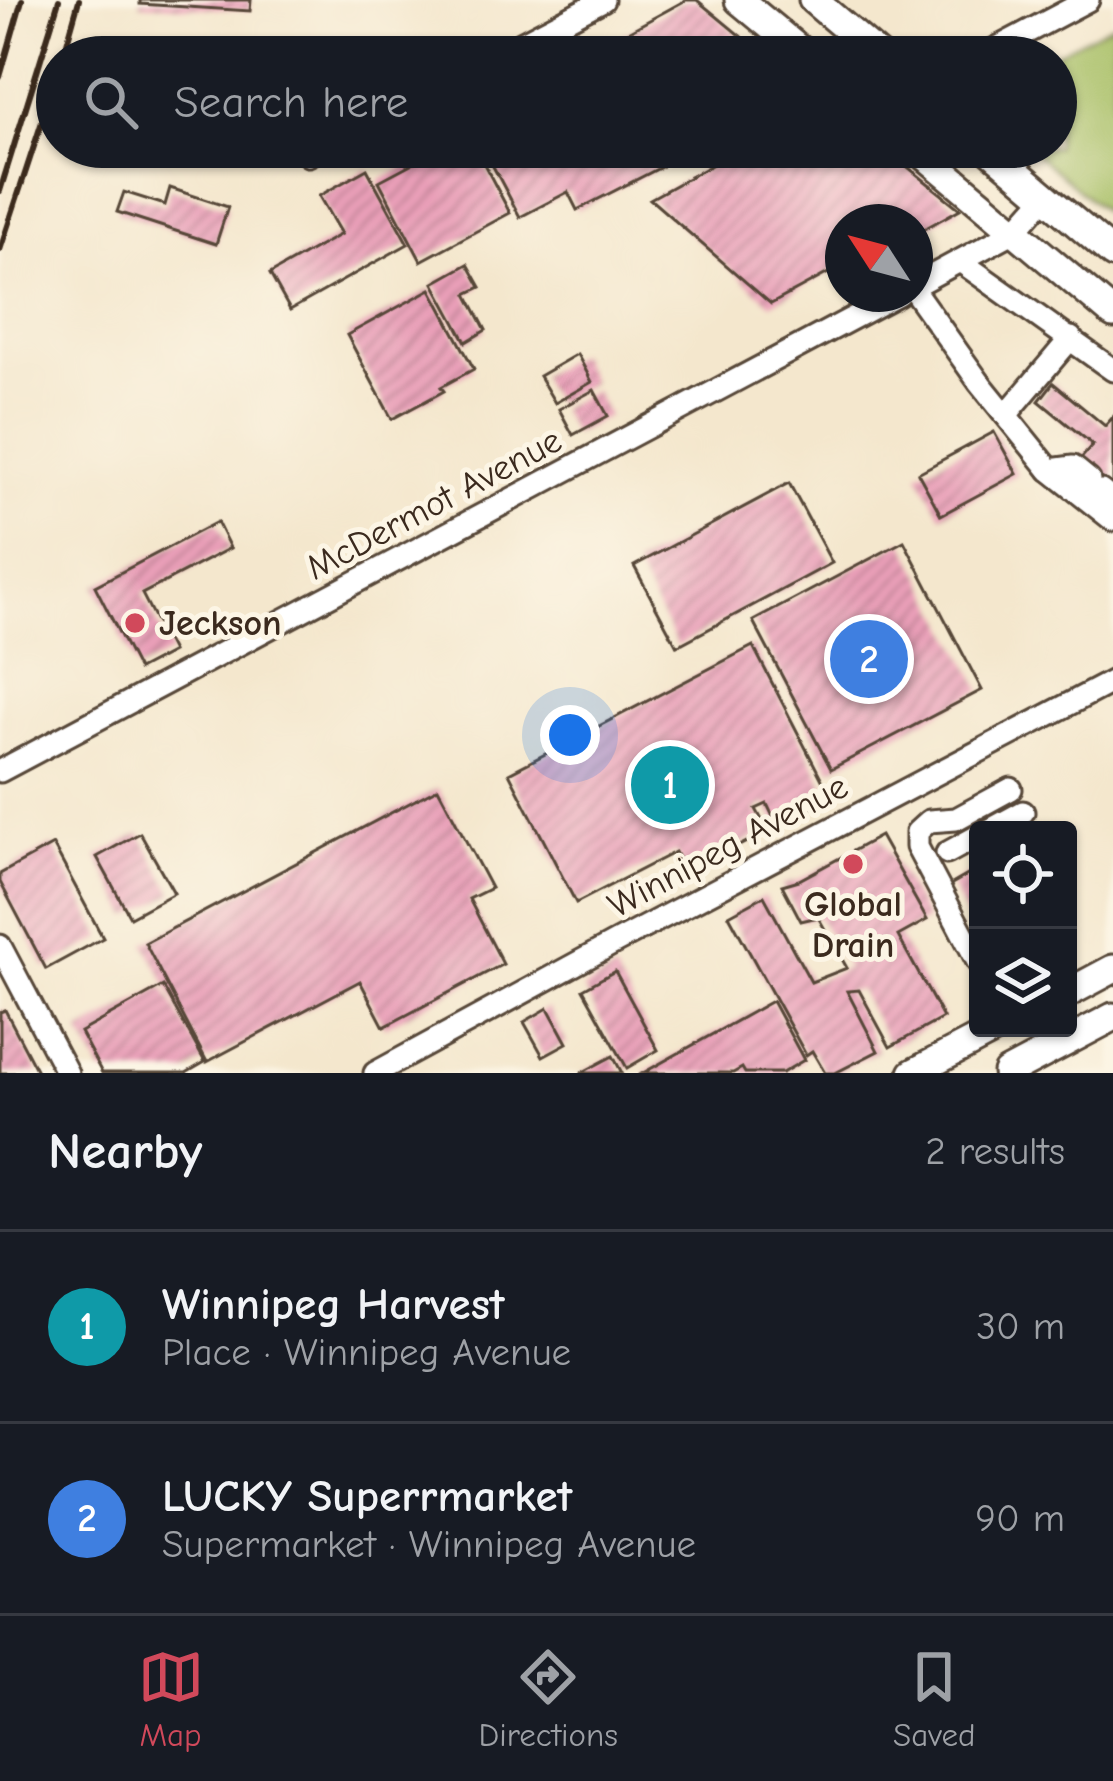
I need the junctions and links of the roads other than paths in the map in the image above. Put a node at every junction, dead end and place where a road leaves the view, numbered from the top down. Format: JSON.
{"nodes":[{"id":1,"x":603,"y":0,"type":"edge"},
{"id":2,"x":739,"y":0,"type":"edge"},
{"id":3,"x":812,"y":0,"type":"edge"},
{"id":4,"x":1088,"y":0,"type":"edge"},
{"id":5,"x":534,"y":36,"type":"edge"},
{"id":6,"x":783,"y":36,"type":"edge"},
{"id":7,"x":855,"y":36,"type":"edge"},
{"id":8,"x":1020,"y":36,"type":"edge"},
{"id":9,"x":940,"y":168,"type":"edge"},
{"id":10,"x":1012,"y":168,"type":"edge"},
{"id":11,"x":1046,"y":196,"type":"junction"},
{"id":12,"x":1015,"y":231,"type":"junction"},
{"id":13,"x":1113,"y":254,"type":"edge"},
{"id":14,"x":960,"y":261,"type":"junction"},
{"id":15,"x":933,"y":277,"type":"edge"},
{"id":16,"x":864,"y":312,"type":"edge"},
{"id":17,"x":932,"y":312,"type":"edge"},
{"id":18,"x":1113,"y":314,"type":"edge"},
{"id":19,"x":1071,"y":338,"type":"junction"},
{"id":20,"x":1113,"y":370,"type":"edge"},
{"id":21,"x":1006,"y":415,"type":"junction"},
{"id":22,"x":1050,"y":470,"type":"junction"},
{"id":23,"x":1101,"y":491,"type":"edge"},
{"id":24,"x":1113,"y":520,"type":"edge"},
{"id":25,"x":1113,"y":681,"type":"edge"},
{"id":26,"x":0,"y":772,"type":"edge"},
{"id":27,"x":1011,"y":789,"type":"dead end"},
{"id":28,"x":1023,"y":812,"type":"dead end"},
{"id":29,"x":1006,"y":821,"type":"edge"},
{"id":30,"x":969,"y":841,"type":"edge"},
{"id":31,"x":947,"y":853,"type":"dead end"},
{"id":32,"x":969,"y":945,"type":"edge"},
{"id":33,"x":0,"y":946,"type":"edge"},
{"id":34,"x":1113,"y":969,"type":"edge"},
{"id":35,"x":1077,"y":988,"type":"edge"},
{"id":36,"x":1113,"y":1017,"type":"edge"},
{"id":37,"x":988,"y":1037,"type":"edge"},
{"id":38,"x":958,"y":1063,"type":"edge"},
{"id":39,"x":382,"y":1071,"type":"edge"},
{"id":40,"x":67,"y":1073,"type":"edge"},
{"id":41,"x":913,"y":1073,"type":"edge"},
{"id":42,"x":1007,"y":1073,"type":"edge"}],
"edges":[{"from":1,"to":5,"type":"street"},
{"from":2,"to":6,"type":"main road"},
{"from":3,"to":7,"type":"main road"},
{"from":4,"to":8,"type":"street"},
{"from":9,"to":12,"type":"main road"},
{"from":10,"to":11,"type":"main road"},
{"from":11,"to":12,"type":"street"},
{"from":11,"to":13,"type":"main road"},
{"from":12,"to":14,"type":"street"},
{"from":12,"to":18,"type":"main road"},
{"from":14,"to":15,"type":"street"},
{"from":14,"to":19,"type":"street"},
{"from":16,"to":26,"type":"street","name":"McDermot Avenue"},
{"from":17,"to":21,"type":"street"},
{"from":19,"to":20,"type":"street"},
{"from":19,"to":21,"type":"street"},
{"from":21,"to":22,"type":"street"},
{"from":22,"to":23,"type":"street"},
{"from":22,"to":24,"type":"street"},
{"from":25,"to":39,"type":"street","name":"Winnipeg Avenue"},
{"from":27,"to":32,"type":"street"},
{"from":28,"to":29,"type":"street"},
{"from":30,"to":31,"type":"street"},
{"from":33,"to":40,"type":"street"},
{"from":34,"to":35,"type":"main road"},
{"from":36,"to":42,"type":"main road"},
{"from":37,"to":38,"type":"main road"},
{"from":38,"to":41,"type":"main road"}]}
